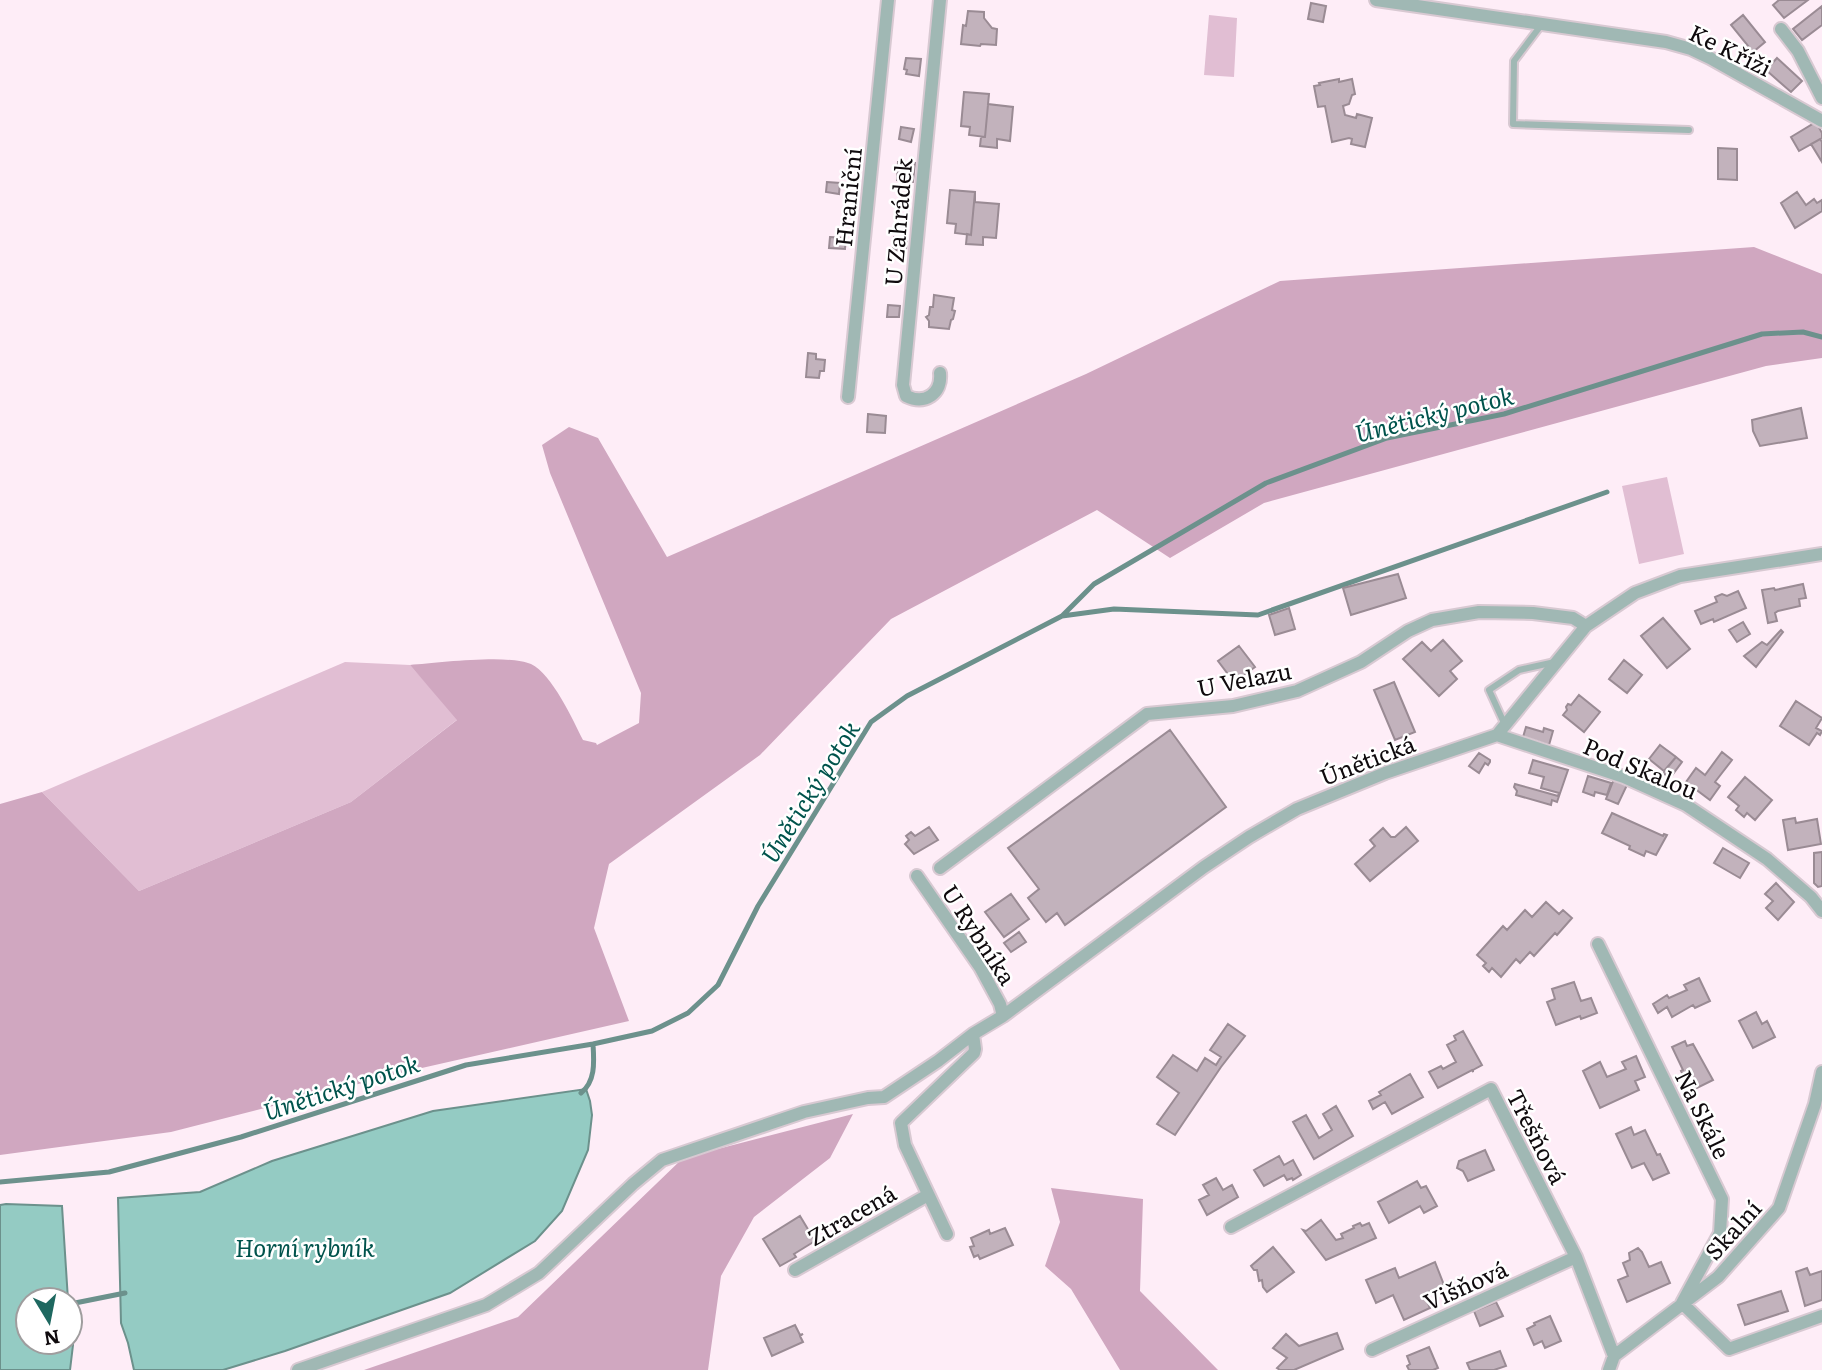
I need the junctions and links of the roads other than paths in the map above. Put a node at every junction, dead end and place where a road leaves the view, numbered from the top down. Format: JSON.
{"nodes":[{"id":1,"x":888,"y":0,"type":"edge"},
{"id":2,"x":940,"y":0,"type":"edge"},
{"id":3,"x":1376,"y":0,"type":"edge"},
{"id":4,"x":1406,"y":2,"type":"edge"},
{"id":5,"x":1542,"y":24,"type":"junction"},
{"id":6,"x":1781,"y":29,"type":"dead end"},
{"id":7,"x":1822,"y":98,"type":"edge"},
{"id":8,"x":1821,"y":118,"type":"edge"},
{"id":9,"x":1689,"y":130,"type":"dead end"},
{"id":10,"x":940,"y":373,"type":"dead end"},
{"id":11,"x":849,"y":397,"type":"dead end"},
{"id":12,"x":1822,"y":554,"type":"edge"},
{"id":13,"x":1586,"y":626,"type":"junction"},
{"id":14,"x":1557,"y":662,"type":"junction"},
{"id":15,"x":1501,"y":730,"type":"junction"},
{"id":16,"x":940,"y":868,"type":"dead end"},
{"id":17,"x":918,"y":876,"type":"dead end"},
{"id":18,"x":1822,"y":911,"type":"edge"},
{"id":19,"x":1598,"y":944,"type":"dead end"},
{"id":20,"x":1003,"y":1016,"type":"junction"},
{"id":21,"x":973,"y":1034,"type":"junction"},
{"id":22,"x":1822,"y":1072,"type":"edge"},
{"id":23,"x":928,"y":1195,"type":"junction"},
{"id":24,"x":1231,"y":1227,"type":"dead end"},
{"id":25,"x":947,"y":1234,"type":"dead end"},
{"id":26,"x":1576,"y":1257,"type":"junction"},
{"id":27,"x":795,"y":1270,"type":"dead end"},
{"id":28,"x":1682,"y":1303,"type":"junction"},
{"id":29,"x":1822,"y":1316,"type":"edge"},
{"id":30,"x":1372,"y":1350,"type":"dead end"},
{"id":31,"x":1614,"y":1356,"type":"junction"},
{"id":32,"x":298,"y":1370,"type":"edge"},
{"id":33,"x":1609,"y":1370,"type":"edge"}],
"edges":[{"from":1,"to":11,"type":"street","name":"Hraniční"},
{"from":2,"to":10,"type":"street","name":"U Zahrádek"},
{"from":3,"to":4,"type":"street","name":"Ke Kříži"},
{"from":4,"to":5,"type":"street","name":"Ke Kříži"},
{"from":5,"to":8,"type":"street","name":"Ke Kříži"},
{"from":5,"to":9,"type":"lane"},
{"from":6,"to":7,"type":"street"},
{"from":12,"to":13,"type":"street"},
{"from":13,"to":14,"type":"street"},
{"from":13,"to":16,"type":"street","name":"U Velazu"},
{"from":14,"to":15,"type":"street"},
{"from":14,"to":15,"type":"lane"},
{"from":15,"to":18,"type":"street","name":"Pod Skalou"},
{"from":15,"to":20,"type":"street","name":"Únětická"},
{"from":17,"to":20,"type":"street","name":"U Rybníka"},
{"from":19,"to":28,"type":"street","name":"Na Skále"},
{"from":20,"to":21,"type":"street","name":"Únětická"},
{"from":21,"to":23,"type":"street","name":"Ztracená"},
{"from":21,"to":32,"type":"street","name":"Únětická"},
{"from":22,"to":28,"type":"street","name":"Skalní"},
{"from":23,"to":25,"type":"street","name":"Ztracená"},
{"from":23,"to":27,"type":"street","name":"Ztracená"},
{"from":24,"to":26,"type":"street","name":"Třešňová"},
{"from":26,"to":30,"type":"street","name":"Višňová"},
{"from":26,"to":31,"type":"street","name":"Třešňová"},
{"from":28,"to":29,"type":"street"},
{"from":28,"to":31,"type":"street","name":"Skalní"},
{"from":31,"to":33,"type":"street"}]}
